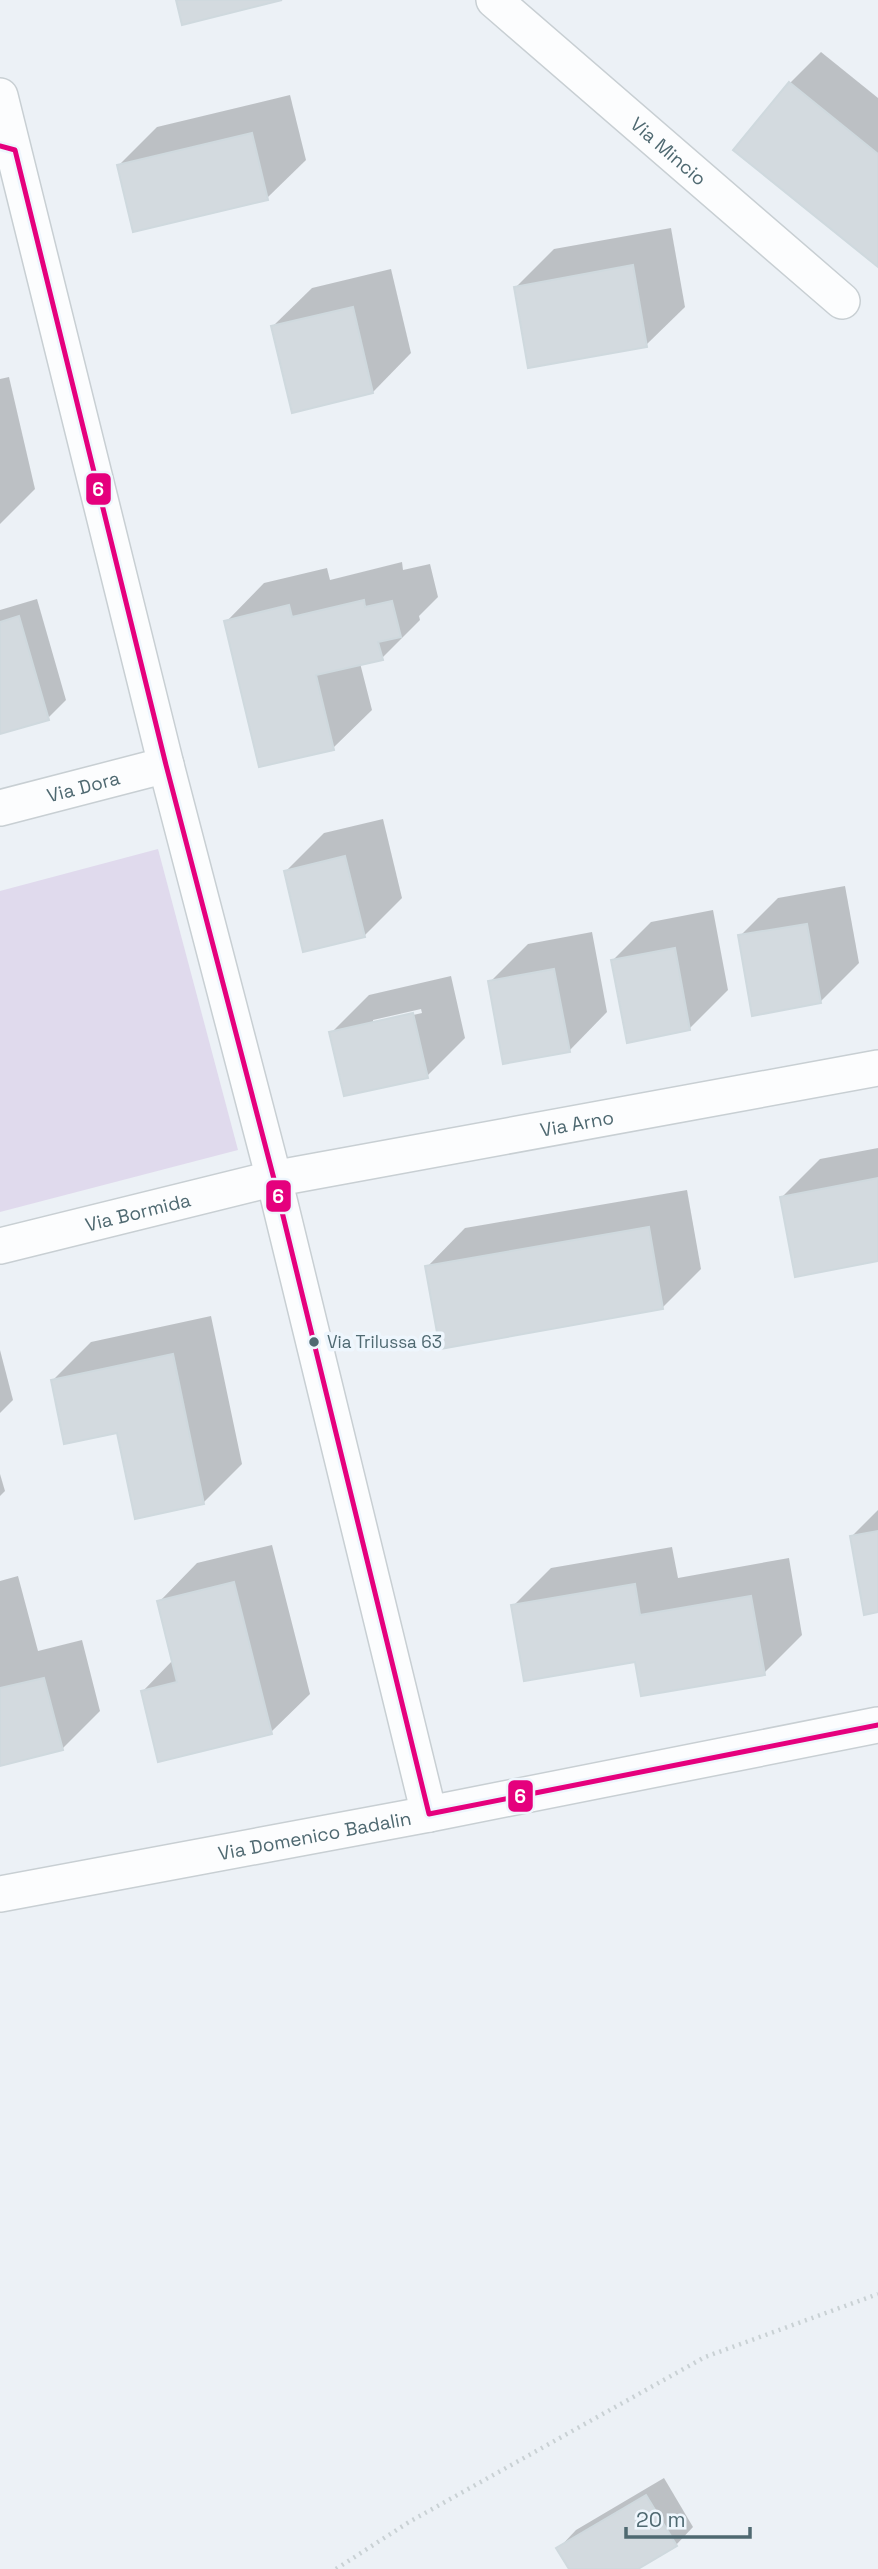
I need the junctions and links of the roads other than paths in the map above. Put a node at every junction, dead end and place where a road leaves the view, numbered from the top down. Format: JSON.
{"nodes":[{"id":1,"x":494,"y":0,"type":"edge"},
{"id":2,"x":0,"y":96,"type":"edge"},
{"id":3,"x":7,"y":148,"type":"edge"},
{"id":4,"x":842,"y":301,"type":"dead end"},
{"id":5,"x":166,"y":765,"type":"junction"},
{"id":6,"x":0,"y":808,"type":"edge"},
{"id":7,"x":878,"y":1069,"type":"edge"},
{"id":8,"x":274,"y":1179,"type":"junction"},
{"id":9,"x":0,"y":1246,"type":"edge"},
{"id":10,"x":878,"y":1725,"type":"edge"},
{"id":11,"x":429,"y":1814,"type":"junction"},
{"id":12,"x":0,"y":1894,"type":"edge"}],
"edges":[{"from":1,"to":4,"type":"street","name":"Via Mincio"},
{"from":2,"to":3,"type":"street"},
{"from":3,"to":5,"type":"street"},
{"from":5,"to":6,"type":"street","name":"Via Dora"},
{"from":5,"to":8,"type":"street"},
{"from":7,"to":8,"type":"street","name":"Via Arno"},
{"from":8,"to":9,"type":"street","name":"Via Bormida"},
{"from":8,"to":11,"type":"street"},
{"from":10,"to":11,"type":"street","name":"Via Domenico Badalin"},
{"from":11,"to":12,"type":"street","name":"Via Domenico Badalin"}]}
